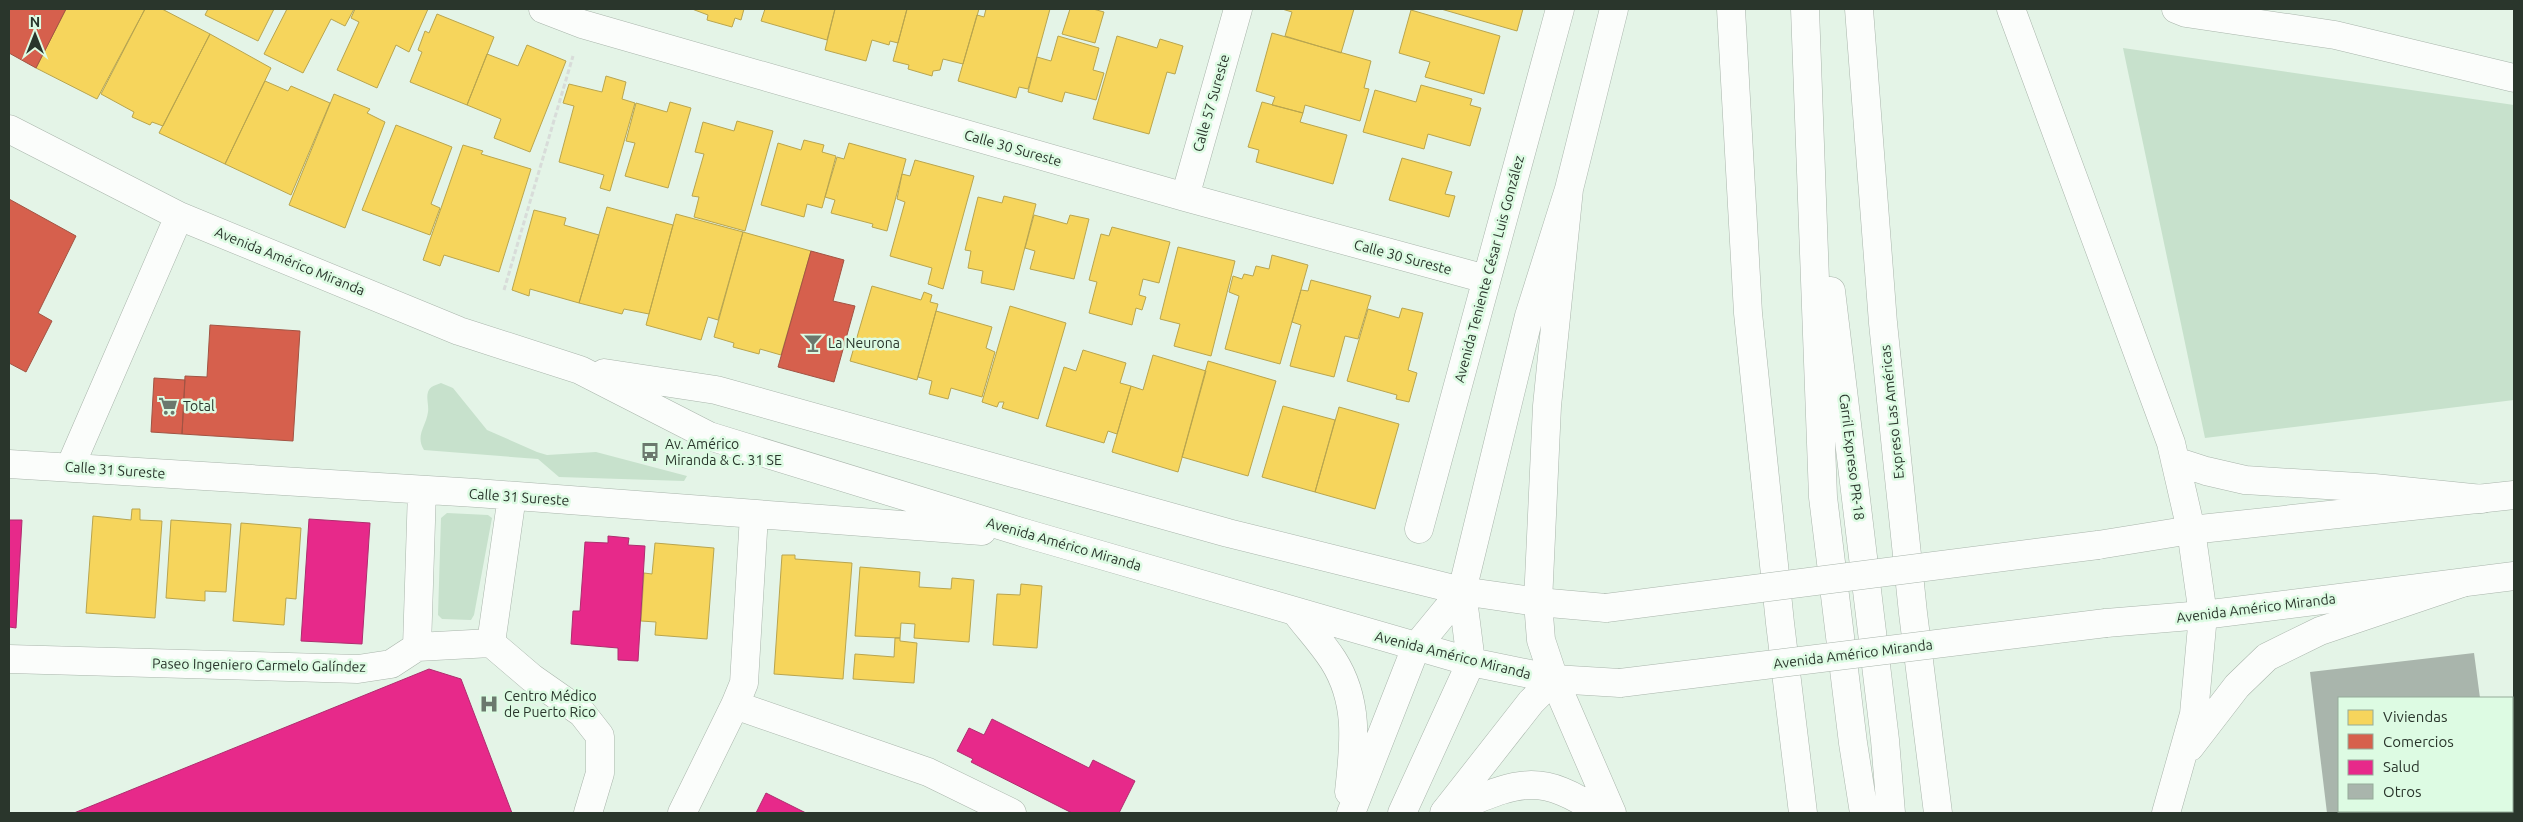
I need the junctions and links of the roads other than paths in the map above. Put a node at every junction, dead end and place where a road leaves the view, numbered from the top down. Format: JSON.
{"nodes":[{"id":1,"x":543,"y":9,"type":"edge"},
{"id":2,"x":1238,"y":9,"type":"edge"},
{"id":3,"x":1560,"y":9,"type":"edge"},
{"id":4,"x":1614,"y":9,"type":"edge"},
{"id":5,"x":1731,"y":9,"type":"edge"},
{"id":6,"x":1805,"y":9,"type":"edge"},
{"id":7,"x":1859,"y":9,"type":"edge"},
{"id":8,"x":2011,"y":9,"type":"edge"},
{"id":9,"x":2176,"y":9,"type":"edge"},
{"id":10,"x":2514,"y":78,"type":"edge"},
{"id":11,"x":1807,"y":101,"type":"junction"},
{"id":12,"x":9,"y":129,"type":"edge"},
{"id":13,"x":1569,"y":188,"type":"junction"},
{"id":14,"x":1185,"y":198,"type":"junction"},
{"id":15,"x":179,"y":216,"type":"junction"},
{"id":16,"x":1486,"y":279,"type":"junction"},
{"id":17,"x":580,"y":370,"type":"junction"},
{"id":18,"x":2175,"y":461,"type":"junction"},
{"id":19,"x":9,"y":464,"type":"edge"},
{"id":20,"x":70,"y":468,"type":"junction"},
{"id":21,"x":422,"y":490,"type":"junction"},
{"id":22,"x":2514,"y":495,"type":"edge"},
{"id":23,"x":512,"y":496,"type":"junction"},
{"id":24,"x":2482,"y":499,"type":"junction"},
{"id":25,"x":754,"y":515,"type":"junction"},
{"id":26,"x":1419,"y":529,"type":"dead end"},
{"id":27,"x":2191,"y":530,"type":"junction"},
{"id":28,"x":1028,"y":534,"type":"junction"},
{"id":29,"x":2514,"y":576,"type":"edge"},
{"id":30,"x":2462,"y":583,"type":"junction"},
{"id":31,"x":1462,"y":591,"type":"junction"},
{"id":32,"x":1538,"y":602,"type":"junction"},
{"id":33,"x":1295,"y":611,"type":"junction"},
{"id":34,"x":2203,"y":615,"type":"junction"},
{"id":35,"x":491,"y":643,"type":"junction"},
{"id":36,"x":417,"y":647,"type":"junction"},
{"id":37,"x":1416,"y":647,"type":"junction"},
{"id":38,"x":9,"y":659,"type":"edge"},
{"id":39,"x":1471,"y":662,"type":"junction"},
{"id":40,"x":1554,"y":680,"type":"junction"},
{"id":41,"x":736,"y":705,"type":"junction"},
{"id":42,"x":2182,"y":758,"type":"junction"},
{"id":43,"x":588,"y":813,"type":"edge"},
{"id":44,"x":682,"y":813,"type":"edge"},
{"id":45,"x":1012,"y":813,"type":"edge"},
{"id":46,"x":1347,"y":813,"type":"edge"},
{"id":47,"x":1351,"y":813,"type":"edge"},
{"id":48,"x":1402,"y":813,"type":"edge"},
{"id":49,"x":1445,"y":813,"type":"edge"},
{"id":50,"x":1600,"y":813,"type":"edge"},
{"id":51,"x":1612,"y":813,"type":"edge"},
{"id":52,"x":1803,"y":813,"type":"edge"},
{"id":53,"x":1864,"y":813,"type":"edge"},
{"id":54,"x":1892,"y":813,"type":"edge"},
{"id":55,"x":1938,"y":813,"type":"edge"},
{"id":56,"x":2166,"y":813,"type":"edge"}],
"edges":[{"from":1,"to":14,"type":"main road","name":"Calle 30 Sureste"},
{"from":2,"to":14,"type":"main road","name":"Calle 57 Sureste"},
{"from":3,"to":16,"type":"main road","name":"Avenida Teniente César Luis González"},
{"from":4,"to":13,"type":"main road"},
{"from":5,"to":52,"type":"main road"},
{"from":6,"to":11,"type":"main road","name":"Carril Expreso PR-18"},
{"from":7,"to":55,"type":"main road","name":"Expreso Las Américas"},
{"from":8,"to":18,"type":"main road"},
{"from":9,"to":10,"type":"main road"},
{"from":11,"to":53,"type":"main road","name":"Carril Expreso PR-18"},
{"from":11,"to":54,"type":"main road","name":"Carril Expreso PR-18"},
{"from":12,"to":15,"type":"main road","name":"Avenida Américo Miranda"},
{"from":13,"to":31,"type":"main road"},
{"from":13,"to":32,"type":"main road"},
{"from":14,"to":16,"type":"main road","name":"Calle 30 Sureste"},
{"from":15,"to":17,"type":"main road","name":"Avenida Américo Miranda"},
{"from":15,"to":20,"type":"main road"},
{"from":16,"to":26,"type":"main road","name":"Avenida Teniente César Luis González"},
{"from":17,"to":28,"type":"main road","name":"Avenida Américo Miranda"},
{"from":17,"to":31,"type":"main road","name":"Avenida Américo Miranda"},
{"from":18,"to":24,"type":"main road"},
{"from":18,"to":27,"type":"main road"},
{"from":19,"to":20,"type":"main road","name":"Calle 31 Sureste"},
{"from":20,"to":21,"type":"main road","name":"Calle 31 Sureste"},
{"from":21,"to":23,"type":"main road","name":"Calle 31 Sureste"},
{"from":21,"to":36,"type":"main road"},
{"from":22,"to":24,"type":"main road","name":"Avenida Américo Miranda"},
{"from":23,"to":25,"type":"main road","name":"Calle 31 Sureste"},
{"from":23,"to":35,"type":"main road"},
{"from":24,"to":27,"type":"main road","name":"Avenida Américo Miranda"},
{"from":25,"to":28,"type":"main road","name":"Calle 31 Sureste"},
{"from":25,"to":41,"type":"main road"},
{"from":27,"to":32,"type":"main road","name":"Avenida Américo Miranda","bridge":true},
{"from":27,"to":34,"type":"main road"},
{"from":28,"to":33,"type":"main road","name":"Avenida Américo Miranda"},
{"from":29,"to":30,"type":"main road","name":"Avenida Américo Miranda"},
{"from":30,"to":34,"type":"main road","name":"Avenida Américo Miranda"},
{"from":30,"to":42,"type":"main road"},
{"from":31,"to":32,"type":"main road","name":"Avenida Américo Miranda"},
{"from":31,"to":37,"type":"main road"},
{"from":31,"to":39,"type":"main road"},
{"from":32,"to":40,"type":"main road"},
{"from":33,"to":37,"type":"main road","name":"Avenida Américo Miranda"},
{"from":33,"to":46,"type":"main road"},
{"from":34,"to":40,"type":"main road","name":"Avenida Américo Miranda","bridge":true},
{"from":34,"to":42,"type":"main road"},
{"from":35,"to":36,"type":"main road"},
{"from":35,"to":43,"type":"main road"},
{"from":36,"to":38,"type":"main road","name":"Paseo Ingeniero Carmelo Galíndez"},
{"from":37,"to":39,"type":"main road","name":"Avenida Américo Miranda"},
{"from":37,"to":47,"type":"main road"},
{"from":39,"to":40,"type":"main road","name":"Avenida Américo Miranda"},
{"from":39,"to":48,"type":"main road"},
{"from":40,"to":49,"type":"main road"},
{"from":40,"to":51,"type":"main road"},
{"from":41,"to":44,"type":"main road"},
{"from":41,"to":45,"type":"main road"},
{"from":42,"to":56,"type":"main road"},
{"from":49,"to":50,"type":"main road"}]}
